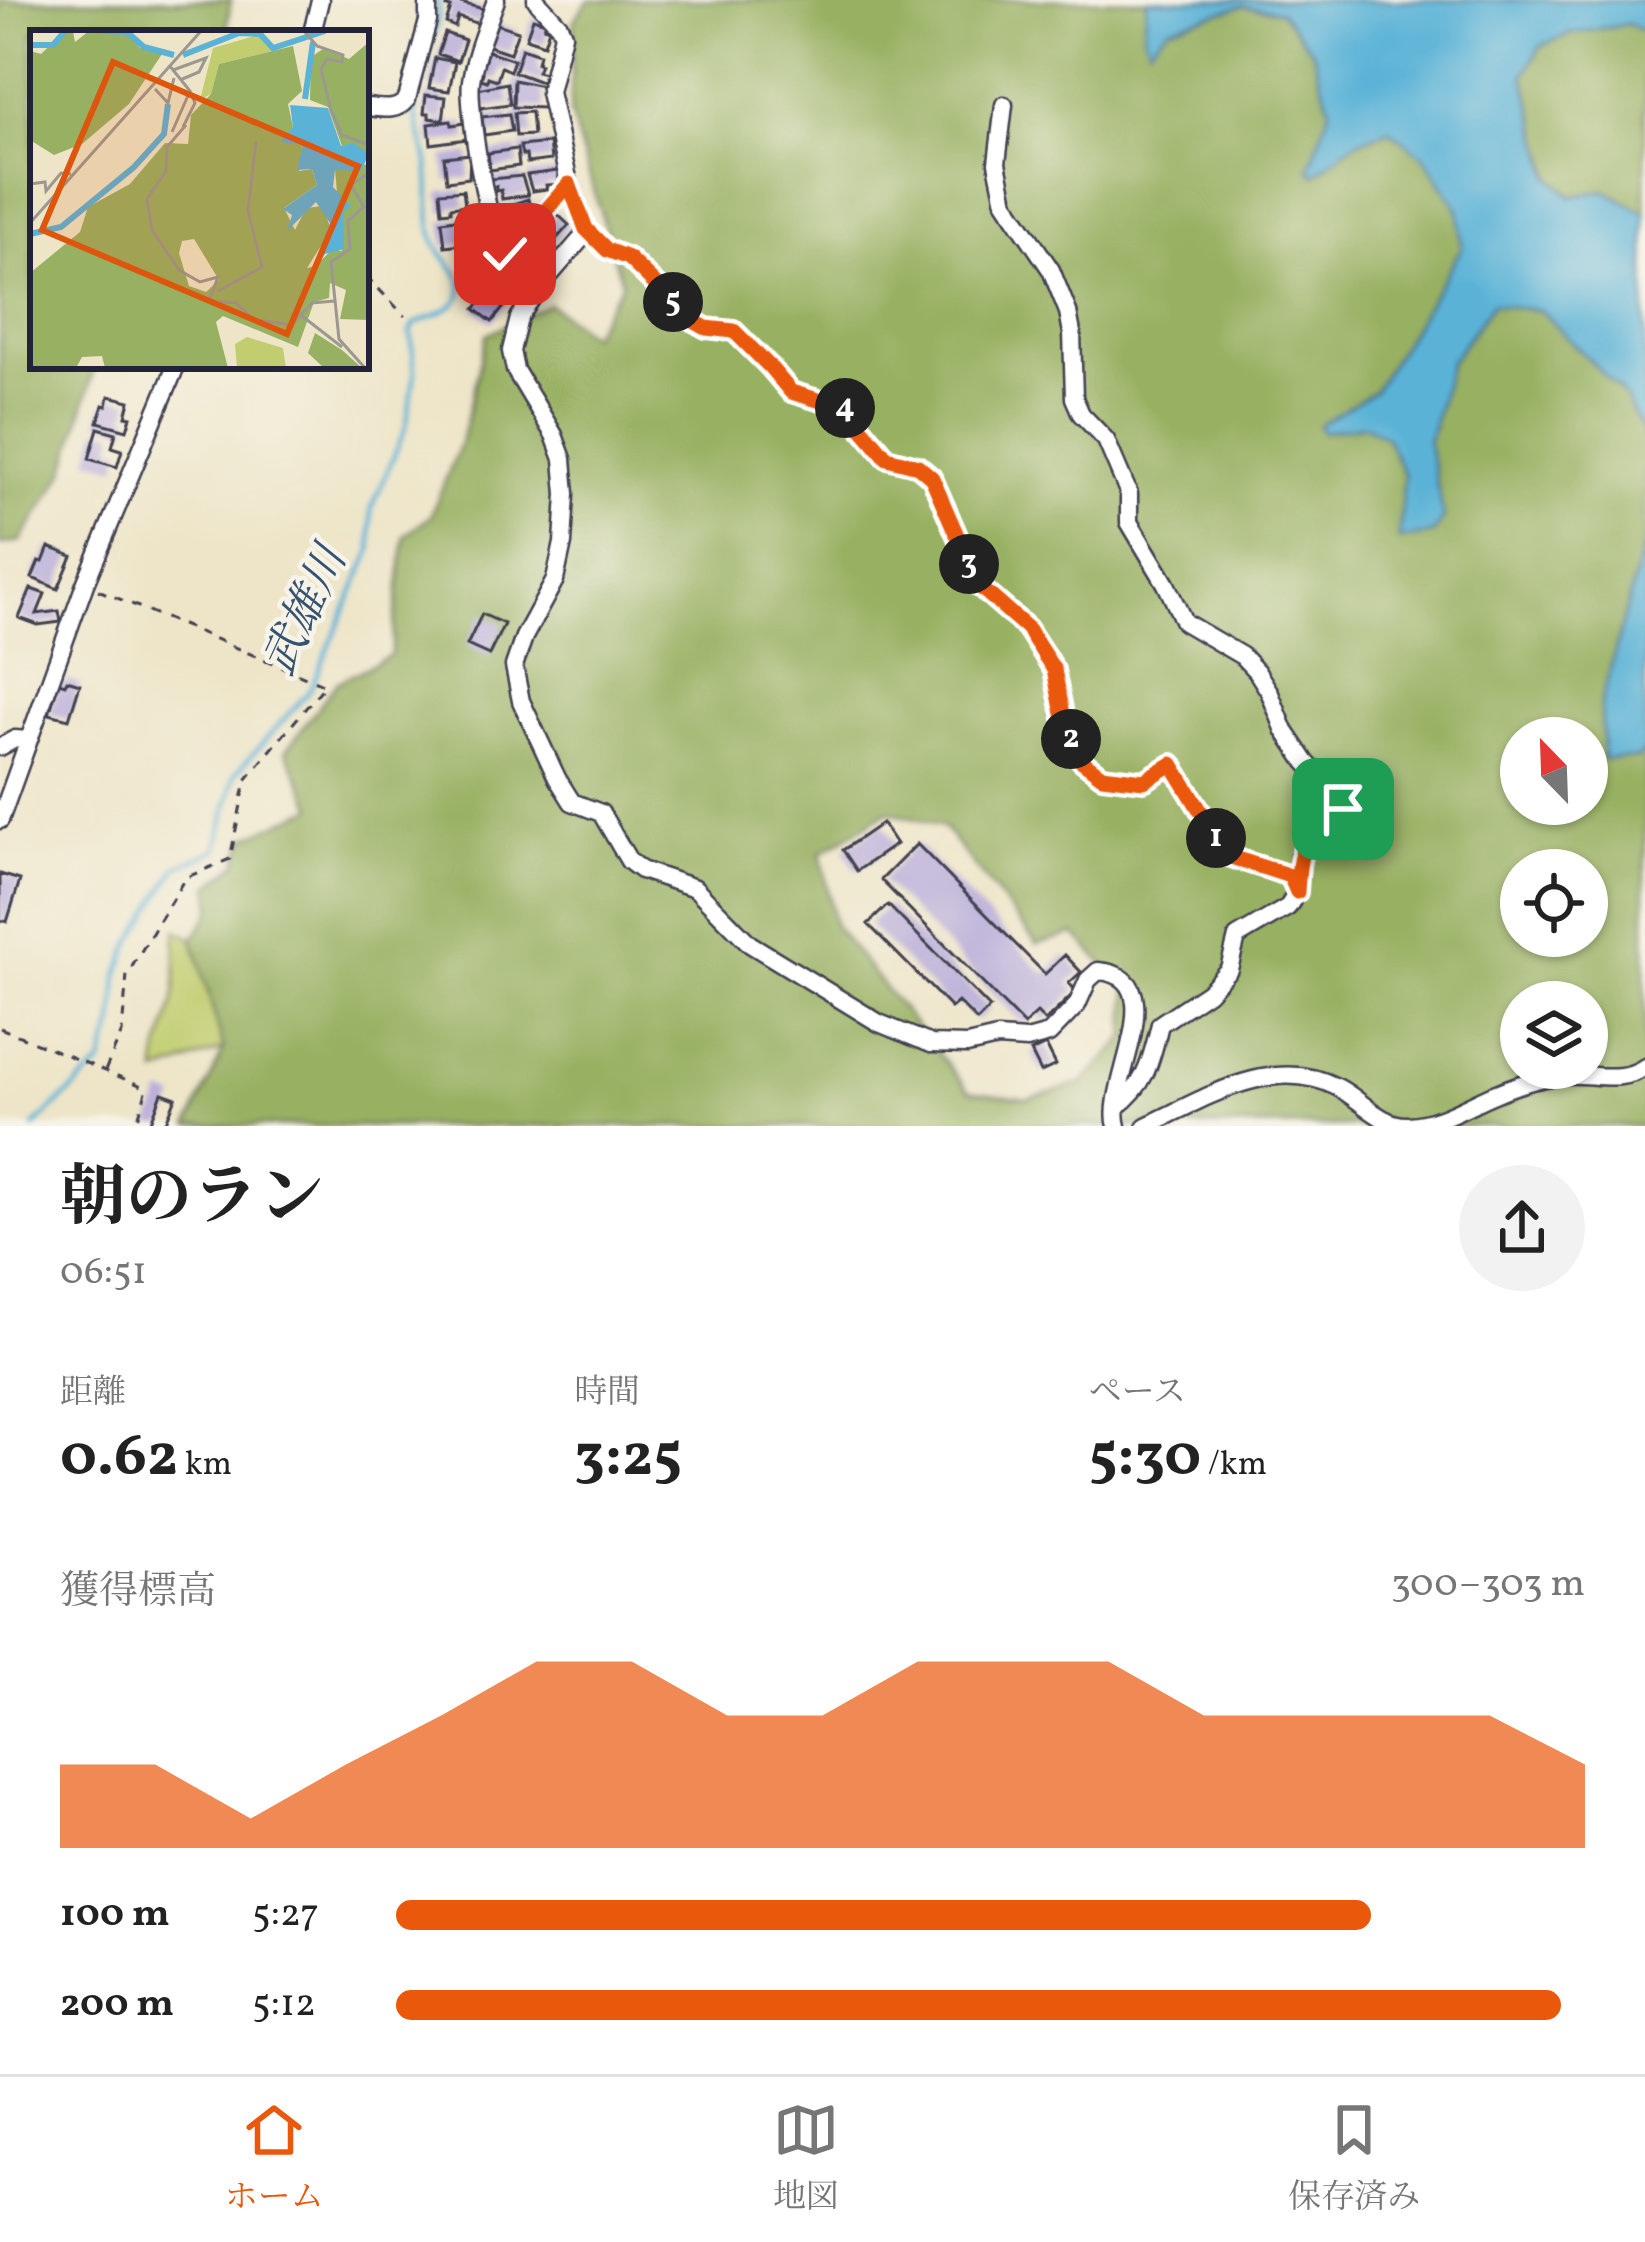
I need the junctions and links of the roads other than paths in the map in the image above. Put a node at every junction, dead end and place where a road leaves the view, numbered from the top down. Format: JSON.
{"nodes":[{"id":1,"x":320,"y":0,"type":"edge"},
{"id":2,"x":428,"y":0,"type":"edge"},
{"id":3,"x":496,"y":0,"type":"edge"},
{"id":4,"x":536,"y":0,"type":"edge"},
{"id":5,"x":313,"y":30,"type":"edge"},
{"id":6,"x":1004,"y":105,"type":"dead end"},
{"id":7,"x":369,"y":107,"type":"edge"},
{"id":8,"x":569,"y":184,"type":"junction"},
{"id":9,"x":175,"y":369,"type":"edge"},
{"id":10,"x":27,"y":740,"type":"junction"},
{"id":11,"x":0,"y":747,"type":"edge"},
{"id":12,"x":0,"y":820,"type":"edge"},
{"id":13,"x":1645,"y":1067,"type":"edge"},
{"id":14,"x":1116,"y":1116,"type":"edge"},
{"id":15,"x":1146,"y":1126,"type":"edge"}],
"edges":[{"from":1,"to":5,"type":"street"},
{"from":2,"to":7,"type":"street"},
{"from":3,"to":8,"type":"street"},
{"from":4,"to":8,"type":"street"},
{"from":6,"to":14,"type":"street"},
{"from":8,"to":14,"type":"street"},
{"from":9,"to":10,"type":"street"},
{"from":10,"to":11,"type":"street"},
{"from":10,"to":12,"type":"street"},
{"from":13,"to":15,"type":"street"}]}
